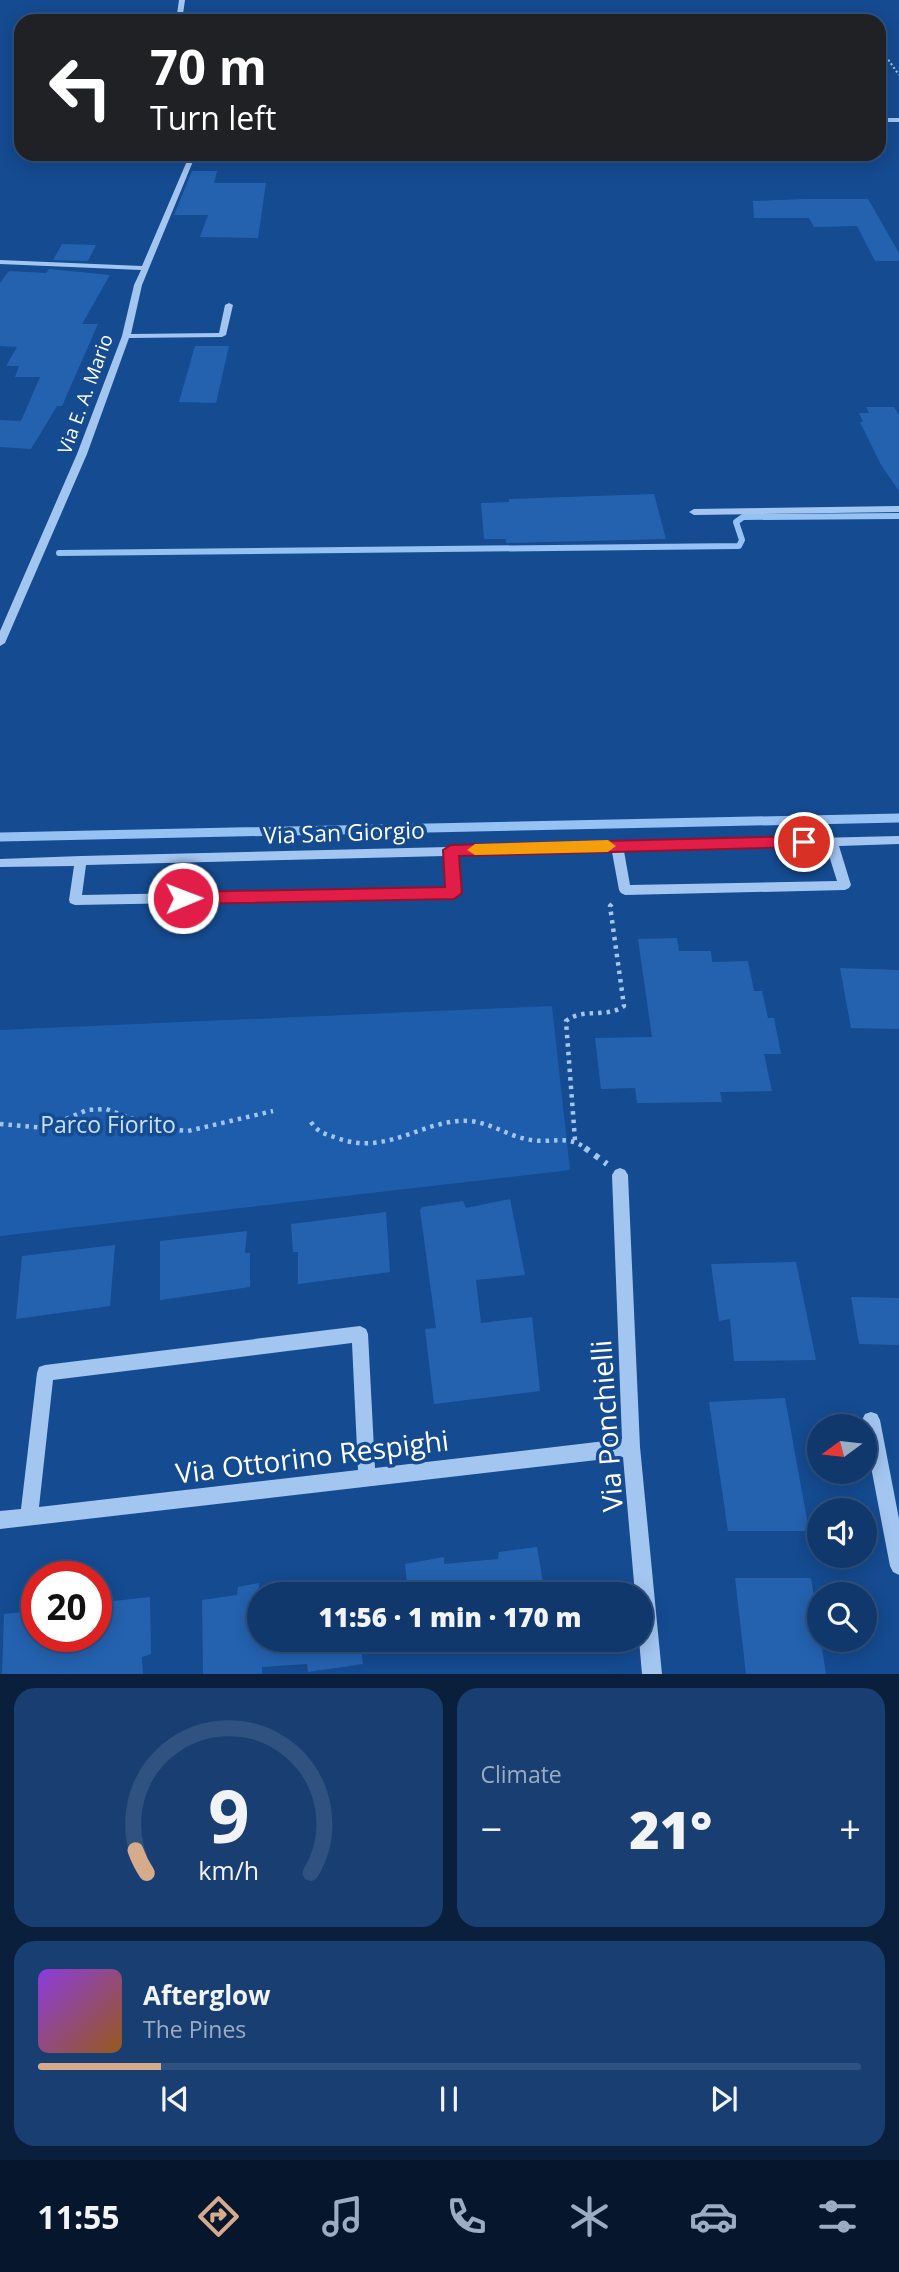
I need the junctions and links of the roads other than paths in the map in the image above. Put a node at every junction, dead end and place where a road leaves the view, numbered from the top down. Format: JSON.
{"nodes":[{"id":1,"x":190,"y":161,"type":"edge"},
{"id":2,"x":0,"y":262,"type":"edge"},
{"id":3,"x":145,"y":268,"type":"junction"},
{"id":4,"x":229,"y":305,"type":"dead end"},
{"id":5,"x":126,"y":336,"type":"junction"},
{"id":6,"x":899,"y":509,"type":"edge"},
{"id":7,"x":694,"y":512,"type":"dead end"},
{"id":8,"x":0,"y":643,"type":"edge"},
{"id":9,"x":899,"y":840,"type":"edge"},
{"id":10,"x":831,"y":841,"type":"junction"},
{"id":11,"x":617,"y":846,"type":"junction"},
{"id":12,"x":451,"y":850,"type":"junction"},
{"id":13,"x":81,"y":860,"type":"junction"},
{"id":14,"x":0,"y":863,"type":"edge"},
{"id":15,"x":620,"y":1175,"type":"road end"},
{"id":16,"x":631,"y":1447,"type":"junction"},
{"id":17,"x":877,"y":1451,"type":"edge"},
{"id":18,"x":368,"y":1476,"type":"junction"},
{"id":19,"x":29,"y":1516,"type":"junction"},
{"id":20,"x":0,"y":1520,"type":"edge"},
{"id":21,"x":899,"y":1566,"type":"edge"},
{"id":22,"x":652,"y":1674,"type":"edge"}],
"edges":[{"from":1,"to":3,"type":"street","name":"Via E. A. Mario"},
{"from":2,"to":3,"type":"street"},
{"from":3,"to":5,"type":"street","name":"Via E. A. Mario"},
{"from":4,"to":5,"type":"street"},
{"from":5,"to":8,"type":"street","name":"Via E. A. Mario"},
{"from":6,"to":7,"type":"street"},
{"from":9,"to":10,"type":"street","name":"Via San Giorgio"},
{"from":10,"to":11,"type":"street","name":"Via San Giorgio"},
{"from":10,"to":11,"type":"street"},
{"from":11,"to":12,"type":"street","name":"Via San Giorgio"},
{"from":12,"to":13,"type":"street","name":"Via San Giorgio"},
{"from":12,"to":13,"type":"street"},
{"from":13,"to":14,"type":"street","name":"Via San Giorgio"},
{"from":15,"to":16,"type":"street","name":"Via Ponchielli"},
{"from":16,"to":18,"type":"street","name":"Via Ottorino Respighi"},
{"from":16,"to":22,"type":"street","name":"Via Ponchielli"},
{"from":17,"to":21,"type":"street"},
{"from":18,"to":19,"type":"street","name":"Via Ottorino Respighi"},
{"from":18,"to":19,"type":"street"},
{"from":19,"to":20,"type":"street","name":"Via Ottorino Respighi"}]}
